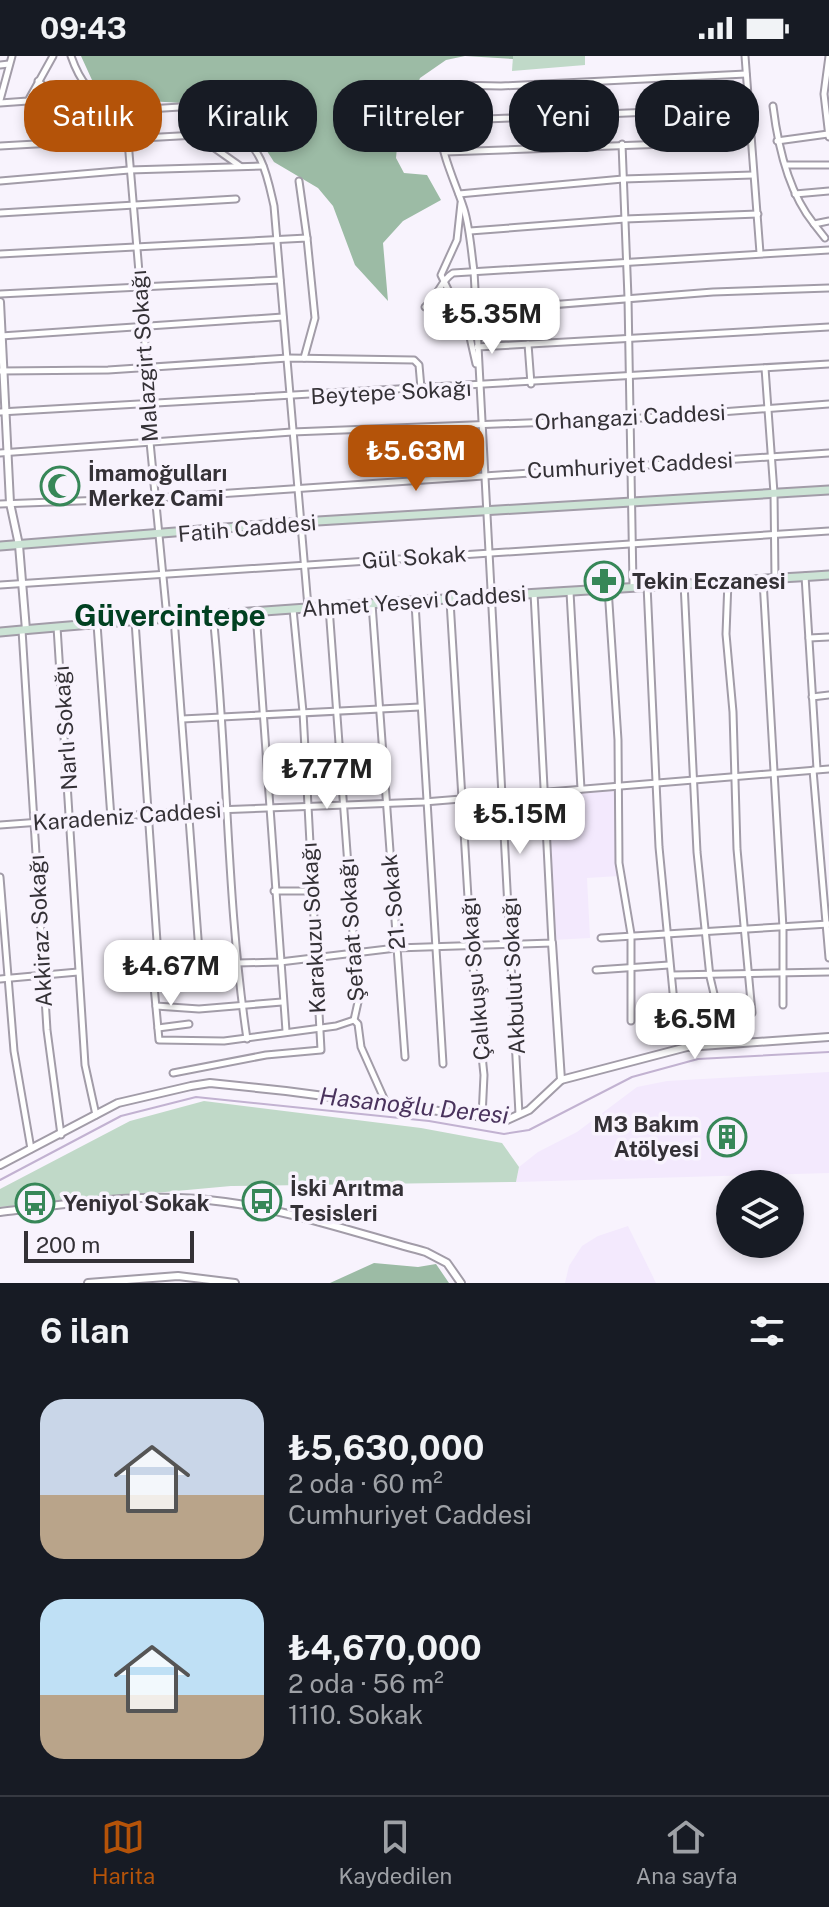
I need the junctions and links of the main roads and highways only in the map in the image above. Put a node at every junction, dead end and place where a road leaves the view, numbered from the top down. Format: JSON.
{"nodes":[{"id":1,"x":829,"y":490,"type":"edge"},
{"id":2,"x":0,"y":546,"type":"edge"},
{"id":3,"x":829,"y":575,"type":"edge"},
{"id":4,"x":0,"y":632,"type":"edge"}],
"edges":[{"from":1,"to":2,"type":"main road","name":"Fatih Caddesi"},
{"from":3,"to":4,"type":"main road","name":"Ahmet Yesevi Caddesi"}]}
